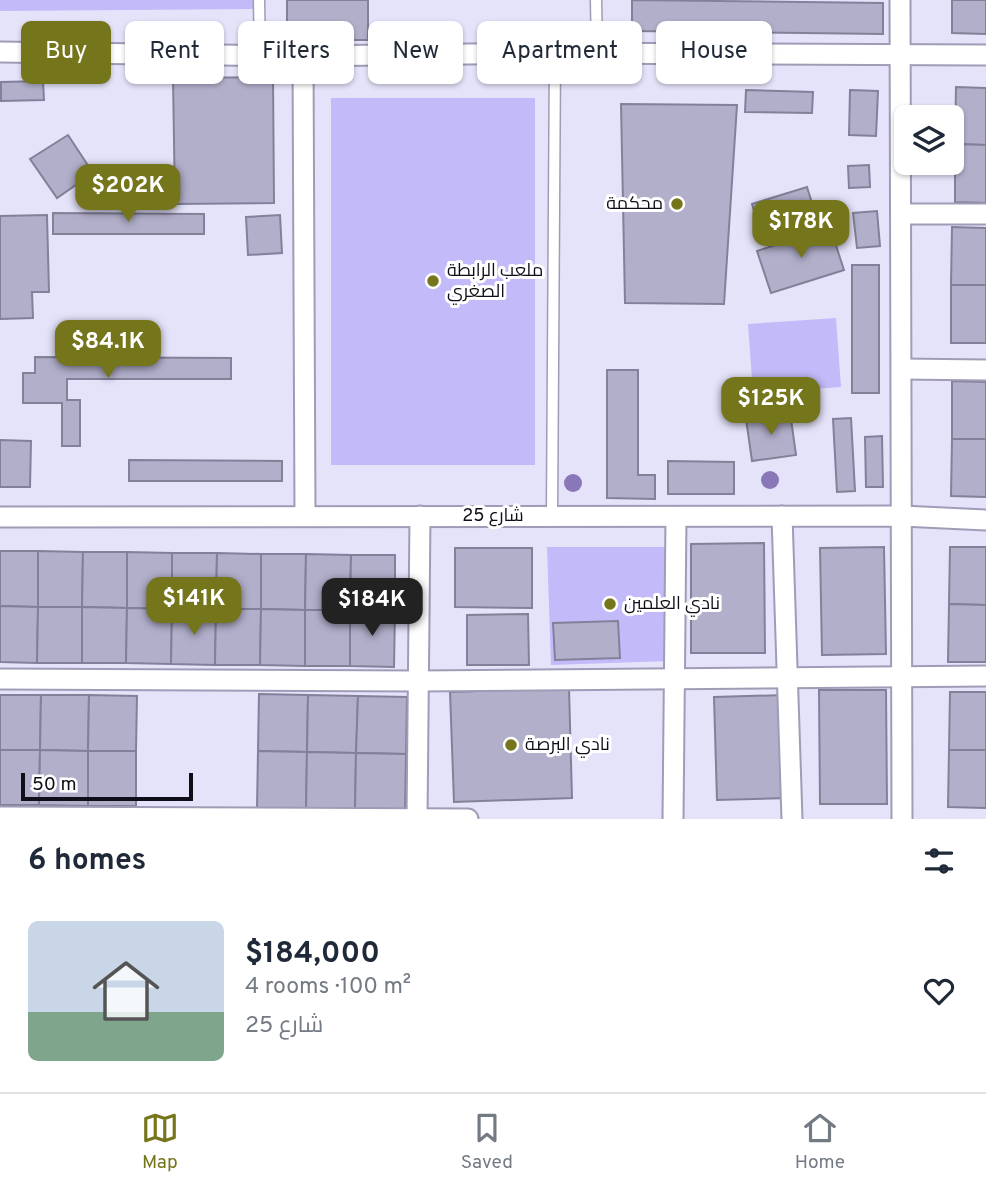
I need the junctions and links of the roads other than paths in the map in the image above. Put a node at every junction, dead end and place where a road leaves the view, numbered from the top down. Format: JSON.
{"nodes":[{"id":1,"x":259,"y":0,"type":"edge"},
{"id":2,"x":596,"y":0,"type":"edge"},
{"id":3,"x":900,"y":0,"type":"edge"},
{"id":4,"x":259,"y":21,"type":"edge"},
{"id":5,"x":596,"y":21,"type":"edge"},
{"id":6,"x":0,"y":52,"type":"edge"},
{"id":7,"x":642,"y":53,"type":"edge"},
{"id":8,"x":477,"y":54,"type":"edge"},
{"id":9,"x":900,"y":54,"type":"junction"},
{"id":10,"x":354,"y":55,"type":"edge"},
{"id":11,"x":986,"y":55,"type":"edge"},
{"id":12,"x":238,"y":56,"type":"edge"},
{"id":13,"x":303,"y":84,"type":"edge"},
{"id":14,"x":555,"y":84,"type":"edge"},
{"id":15,"x":901,"y":214,"type":"junction"},
{"id":16,"x":986,"y":214,"type":"edge"},
{"id":17,"x":902,"y":369,"type":"junction"},
{"id":18,"x":986,"y":370,"type":"edge"},
{"id":19,"x":305,"y":516,"type":"junction"},
{"id":20,"x":420,"y":516,"type":"junction"},
{"id":21,"x":552,"y":516,"type":"junction"},
{"id":22,"x":782,"y":516,"type":"junction"},
{"id":23,"x":902,"y":516,"type":"junction"},
{"id":24,"x":0,"y":517,"type":"edge"},
{"id":25,"x":676,"y":517,"type":"junction"},
{"id":26,"x":986,"y":520,"type":"edge"},
{"id":27,"x":902,"y":676,"type":"junction"},
{"id":28,"x":986,"y":676,"type":"edge"},
{"id":29,"x":787,"y":678,"type":"junction"},
{"id":30,"x":675,"y":679,"type":"junction"},
{"id":31,"x":0,"y":680,"type":"edge"},
{"id":32,"x":419,"y":681,"type":"junction"},
{"id":33,"x":0,"y":817,"type":"edge"},
{"id":34,"x":417,"y":818,"type":"edge"},
{"id":35,"x":468,"y":819,"type":"edge"},
{"id":36,"x":673,"y":819,"type":"edge"},
{"id":37,"x":792,"y":819,"type":"edge"},
{"id":38,"x":902,"y":819,"type":"edge"}],
"edges":[{"from":1,"to":4,"type":"lane"},
{"from":2,"to":5,"type":"lane"},
{"from":3,"to":9,"type":"street"},
{"from":6,"to":12,"type":"street"},
{"from":7,"to":9,"type":"street"},
{"from":8,"to":10,"type":"street"},
{"from":9,"to":11,"type":"street"},
{"from":9,"to":15,"type":"street"},
{"from":13,"to":19,"type":"street"},
{"from":14,"to":21,"type":"lane"},
{"from":15,"to":16,"type":"street"},
{"from":15,"to":17,"type":"street"},
{"from":17,"to":18,"type":"street"},
{"from":17,"to":23,"type":"street"},
{"from":19,"to":20,"type":"street","name":"شارع 25"},
{"from":19,"to":24,"type":"street","name":"شارع 25"},
{"from":20,"to":21,"type":"street","name":"شارع 25"},
{"from":20,"to":32,"type":"street"},
{"from":21,"to":25,"type":"street","name":"شارع 25"},
{"from":22,"to":23,"type":"street","name":"شارع 25"},
{"from":22,"to":25,"type":"street","name":"شارع 25"},
{"from":22,"to":29,"type":"street"},
{"from":23,"to":26,"type":"street","name":"شارع 25"},
{"from":23,"to":27,"type":"street"},
{"from":25,"to":30,"type":"street"},
{"from":27,"to":28,"type":"street"},
{"from":27,"to":29,"type":"street"},
{"from":27,"to":38,"type":"street"},
{"from":29,"to":30,"type":"street"},
{"from":29,"to":37,"type":"street"},
{"from":30,"to":32,"type":"street"},
{"from":30,"to":36,"type":"street"},
{"from":31,"to":32,"type":"street"},
{"from":32,"to":34,"type":"street"},
{"from":33,"to":34,"type":"street"},
{"from":34,"to":35,"type":"street"}]}
